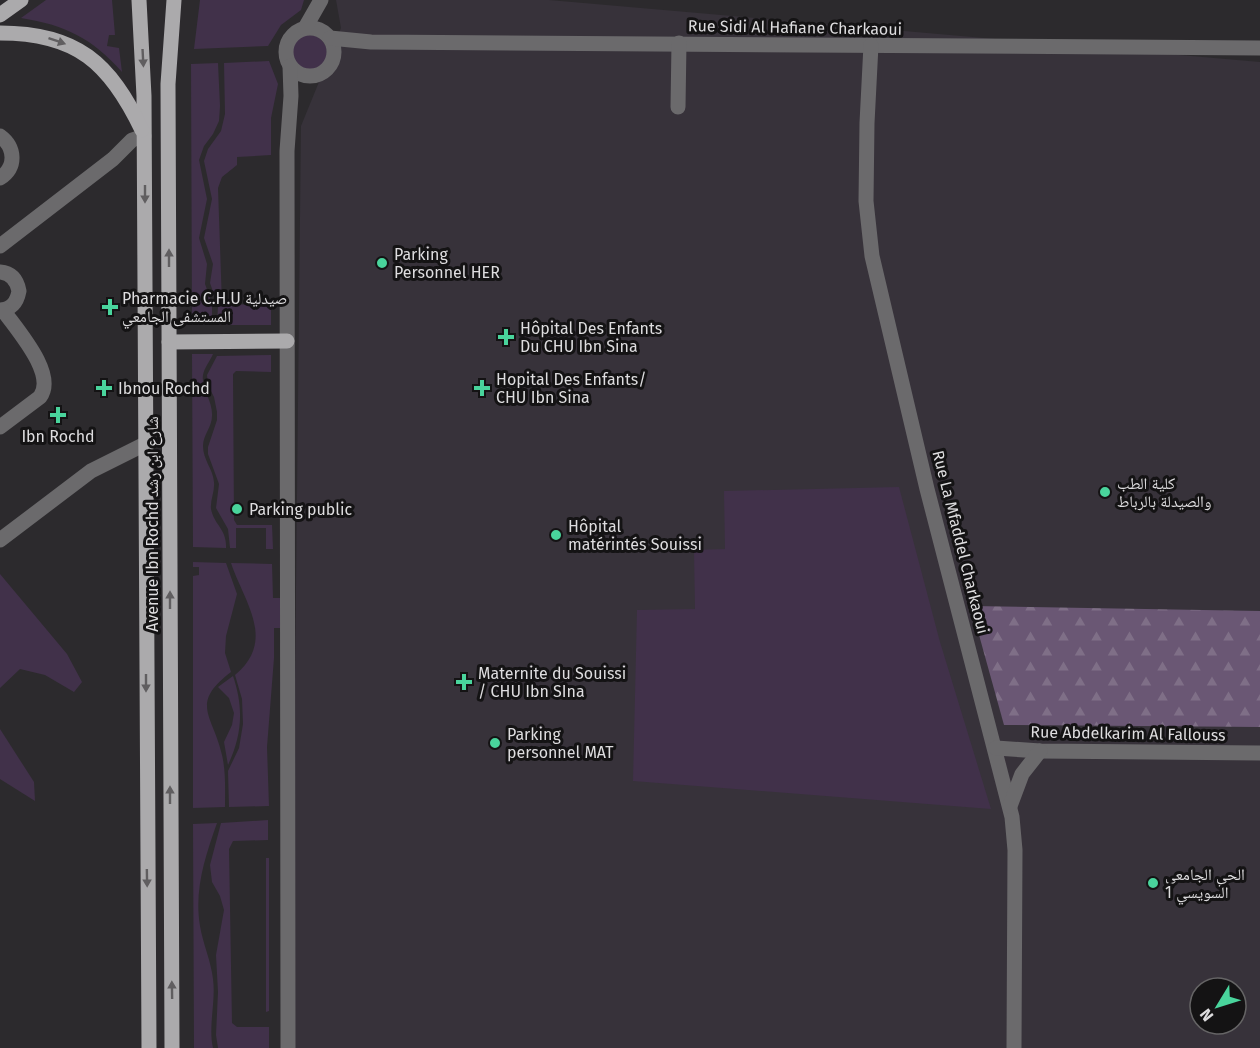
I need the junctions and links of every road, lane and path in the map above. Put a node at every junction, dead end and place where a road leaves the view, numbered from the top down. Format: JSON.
{"nodes":[{"id":1,"x":21,"y":0,"type":"edge"},
{"id":2,"x":139,"y":0,"type":"edge"},
{"id":3,"x":174,"y":0,"type":"edge"},
{"id":4,"x":321,"y":0,"type":"edge"},
{"id":5,"x":0,"y":15,"type":"edge"},
{"id":6,"x":305,"y":28,"type":"junction"},
{"id":7,"x":0,"y":33,"type":"edge"},
{"id":8,"x":326,"y":35,"type":"junction"},
{"id":9,"x":369,"y":42,"type":"junction"},
{"id":10,"x":679,"y":44,"type":"junction"},
{"id":11,"x":871,"y":45,"type":"junction"},
{"id":12,"x":1260,"y":48,"type":"edge"},
{"id":13,"x":334,"y":59,"type":"junction"},
{"id":14,"x":290,"y":66,"type":"junction"},
{"id":15,"x":314,"y":77,"type":"junction"},
{"id":16,"x":290,"y":106,"type":"junction"},
{"id":17,"x":678,"y":106,"type":"dead end"},
{"id":18,"x":0,"y":136,"type":"edge"},
{"id":19,"x":144,"y":136,"type":"junction"},
{"id":20,"x":0,"y":178,"type":"edge"},
{"id":21,"x":0,"y":246,"type":"edge"},
{"id":22,"x":0,"y":272,"type":"edge"},
{"id":23,"x":2,"y":310,"type":"edge"},
{"id":24,"x":287,"y":341,"type":"junction"},
{"id":25,"x":169,"y":342,"type":"junction"},
{"id":26,"x":0,"y":427,"type":"edge"},
{"id":27,"x":147,"y":443,"type":"junction"},
{"id":28,"x":0,"y":540,"type":"edge"},
{"id":29,"x":996,"y":748,"type":"junction"},
{"id":30,"x":1040,"y":751,"type":"junction"},
{"id":31,"x":1260,"y":753,"type":"edge"},
{"id":32,"x":1010,"y":806,"type":"junction"},
{"id":33,"x":149,"y":1048,"type":"edge"},
{"id":34,"x":172,"y":1048,"type":"edge"},
{"id":35,"x":288,"y":1048,"type":"edge"},
{"id":36,"x":1014,"y":1048,"type":"edge"}],
"edges":[{"from":1,"to":5,"type":"main road"},
{"from":2,"to":19,"type":"main road","name":"Avenue Ibn Rochd شارع ابن رشد","one_way":true},
{"from":25,"to":3,"type":"main road","name":"Avenue Ibn Rochd شارع ابن رشد","one_way":true},
{"from":4,"to":6,"type":"street"},
{"from":4,"to":8,"type":"street"},
{"from":6,"to":8,"type":"street"},
{"from":6,"to":14,"type":"street"},
{"from":7,"to":19,"type":"main road","one_way":true},
{"from":8,"to":9,"type":"street","name":"Rue Sidi Al Hafiane Charkaoui"},
{"from":8,"to":13,"type":"street"},
{"from":9,"to":10,"type":"street","name":"Rue Sidi Al Hafiane Charkaoui"},
{"from":9,"to":13,"type":"street"},
{"from":10,"to":11,"type":"street","name":"Rue Sidi Al Hafiane Charkaoui"},
{"from":10,"to":17,"type":"street"},
{"from":11,"to":12,"type":"street","name":"Rue Sidi Al Hafiane Charkaoui"},
{"from":11,"to":29,"type":"street","name":"Rue La Mfaddel Charkaoui"},
{"from":13,"to":15,"type":"street"},
{"from":14,"to":15,"type":"street"},
{"from":14,"to":16,"type":"street"},
{"from":15,"to":16,"type":"street"},
{"from":16,"to":24,"type":"street"},
{"from":18,"to":20,"type":"street"},
{"from":19,"to":21,"type":"street"},
{"from":19,"to":27,"type":"main road","name":"Avenue Ibn Rochd شارع ابن رشد","one_way":true},
{"from":22,"to":23,"type":"street"},
{"from":23,"to":26,"type":"street"},
{"from":24,"to":25,"type":"main road"},
{"from":24,"to":35,"type":"street"},
{"from":34,"to":25,"type":"main road","name":"Avenue Ibn Rochd شارع ابن رشد","one_way":true},
{"from":27,"to":28,"type":"street"},
{"from":27,"to":33,"type":"main road","name":"Avenue Ibn Rochd شارع ابن رشد","one_way":true},
{"from":29,"to":30,"type":"street","name":"Rue Abdelkarim Al Fallouss"},
{"from":29,"to":32,"type":"street","name":"Rue La Mfaddel Charkaoui"},
{"from":30,"to":31,"type":"street","name":"Rue Abdelkarim Al Fallouss"},
{"from":30,"to":32,"type":"street"},
{"from":32,"to":36,"type":"street","name":"Rue La Mfaddel Charkaoui"}]}
